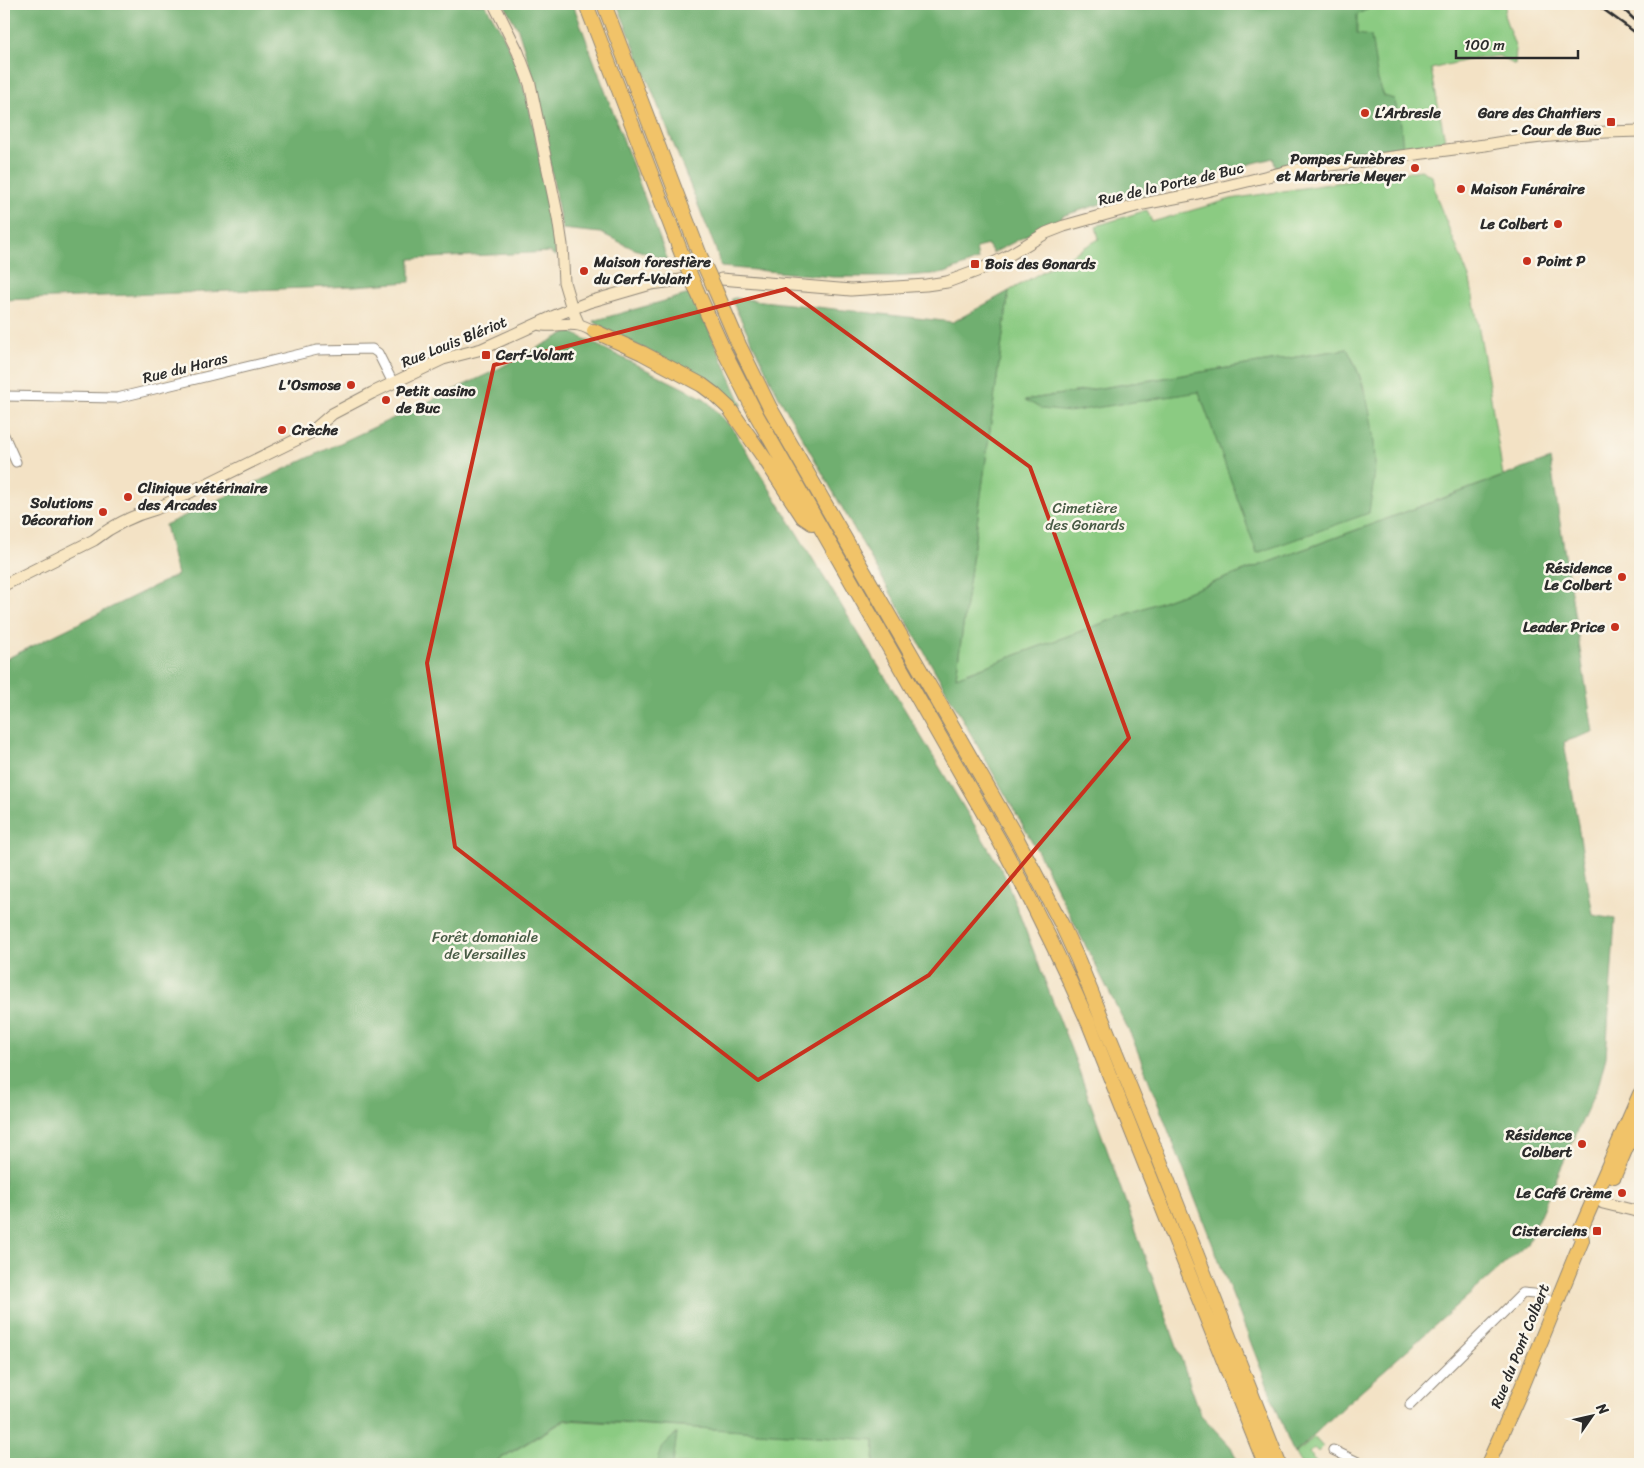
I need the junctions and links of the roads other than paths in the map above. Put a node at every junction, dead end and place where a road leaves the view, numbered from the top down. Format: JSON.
{"nodes":[{"id":1,"x":494,"y":4,"type":"edge"},
{"id":2,"x":586,"y":4,"type":"edge"},
{"id":3,"x":604,"y":4,"type":"edge"},
{"id":4,"x":1640,"y":130,"type":"edge"},
{"id":5,"x":681,"y":280,"type":"dead end"},
{"id":6,"x":718,"y":284,"type":"junction"},
{"id":7,"x":572,"y":309,"type":"junction"},
{"id":8,"x":536,"y":324,"type":"junction"},
{"id":9,"x":579,"y":325,"type":"junction"},
{"id":10,"x":594,"y":331,"type":"joint"},
{"id":11,"x":393,"y":382,"type":"junction"},
{"id":12,"x":4,"y":396,"type":"edge"},
{"id":13,"x":4,"y":435,"type":"edge"},
{"id":14,"x":16,"y":462,"type":"dead end"},
{"id":15,"x":822,"y":531,"type":"junction"},
{"id":16,"x":4,"y":584,"type":"edge"},
{"id":17,"x":1640,"y":1094,"type":"edge"},
{"id":18,"x":1640,"y":1115,"type":"edge"},
{"id":19,"x":1599,"y":1201,"type":"junction"},
{"id":20,"x":1640,"y":1212,"type":"edge"},
{"id":21,"x":1555,"y":1304,"type":"junction"},
{"id":22,"x":1410,"y":1405,"type":"dead end"},
{"id":23,"x":1256,"y":1406,"type":"junction"},
{"id":24,"x":1333,"y":1450,"type":"dead end"},
{"id":25,"x":1265,"y":1464,"type":"edge"},
{"id":26,"x":1279,"y":1464,"type":"edge"},
{"id":27,"x":1288,"y":1464,"type":"edge"},
{"id":28,"x":1362,"y":1464,"type":"edge"},
{"id":29,"x":1488,"y":1464,"type":"edge"}],
"edges":[{"from":1,"to":7,"type":"main road"},
{"from":2,"to":15,"type":"main road","bridge":true},
{"from":3,"to":6,"type":"main road","bridge":true},
{"from":4,"to":6,"type":"main road","name":"Rue de la Porte de Buc"},
{"from":5,"to":7,"type":"main road"},
{"from":6,"to":23,"type":"main road"},
{"from":7,"to":8,"type":"main road","name":"Rue Louis Blériot"},
{"from":7,"to":9,"type":"main road"},
{"from":8,"to":9,"type":"main road"},
{"from":8,"to":11,"type":"main road","name":"Rue Louis Blériot"},
{"from":9,"to":10,"type":"main road"},
{"from":10,"to":15,"type":"main road"},
{"from":11,"to":12,"type":"street","name":"Rue du Haras"},
{"from":11,"to":16,"type":"main road","name":"Rue Louis Blériot"},
{"from":13,"to":14,"type":"street"},
{"from":15,"to":25,"type":"main road"},
{"from":17,"to":19,"type":"main road","name":"Rue du Pont Colbert"},
{"from":18,"to":19,"type":"main road","name":"Rue du Pont Colbert"},
{"from":19,"to":20,"type":"main road"},
{"from":19,"to":21,"type":"main road","name":"Rue du Pont Colbert"},
{"from":21,"to":22,"type":"street"},
{"from":21,"to":29,"type":"main road","name":"Rue du Pont Colbert"},
{"from":23,"to":26,"type":"main road"},
{"from":23,"to":27,"type":"main road"},
{"from":24,"to":28,"type":"street"}]}
